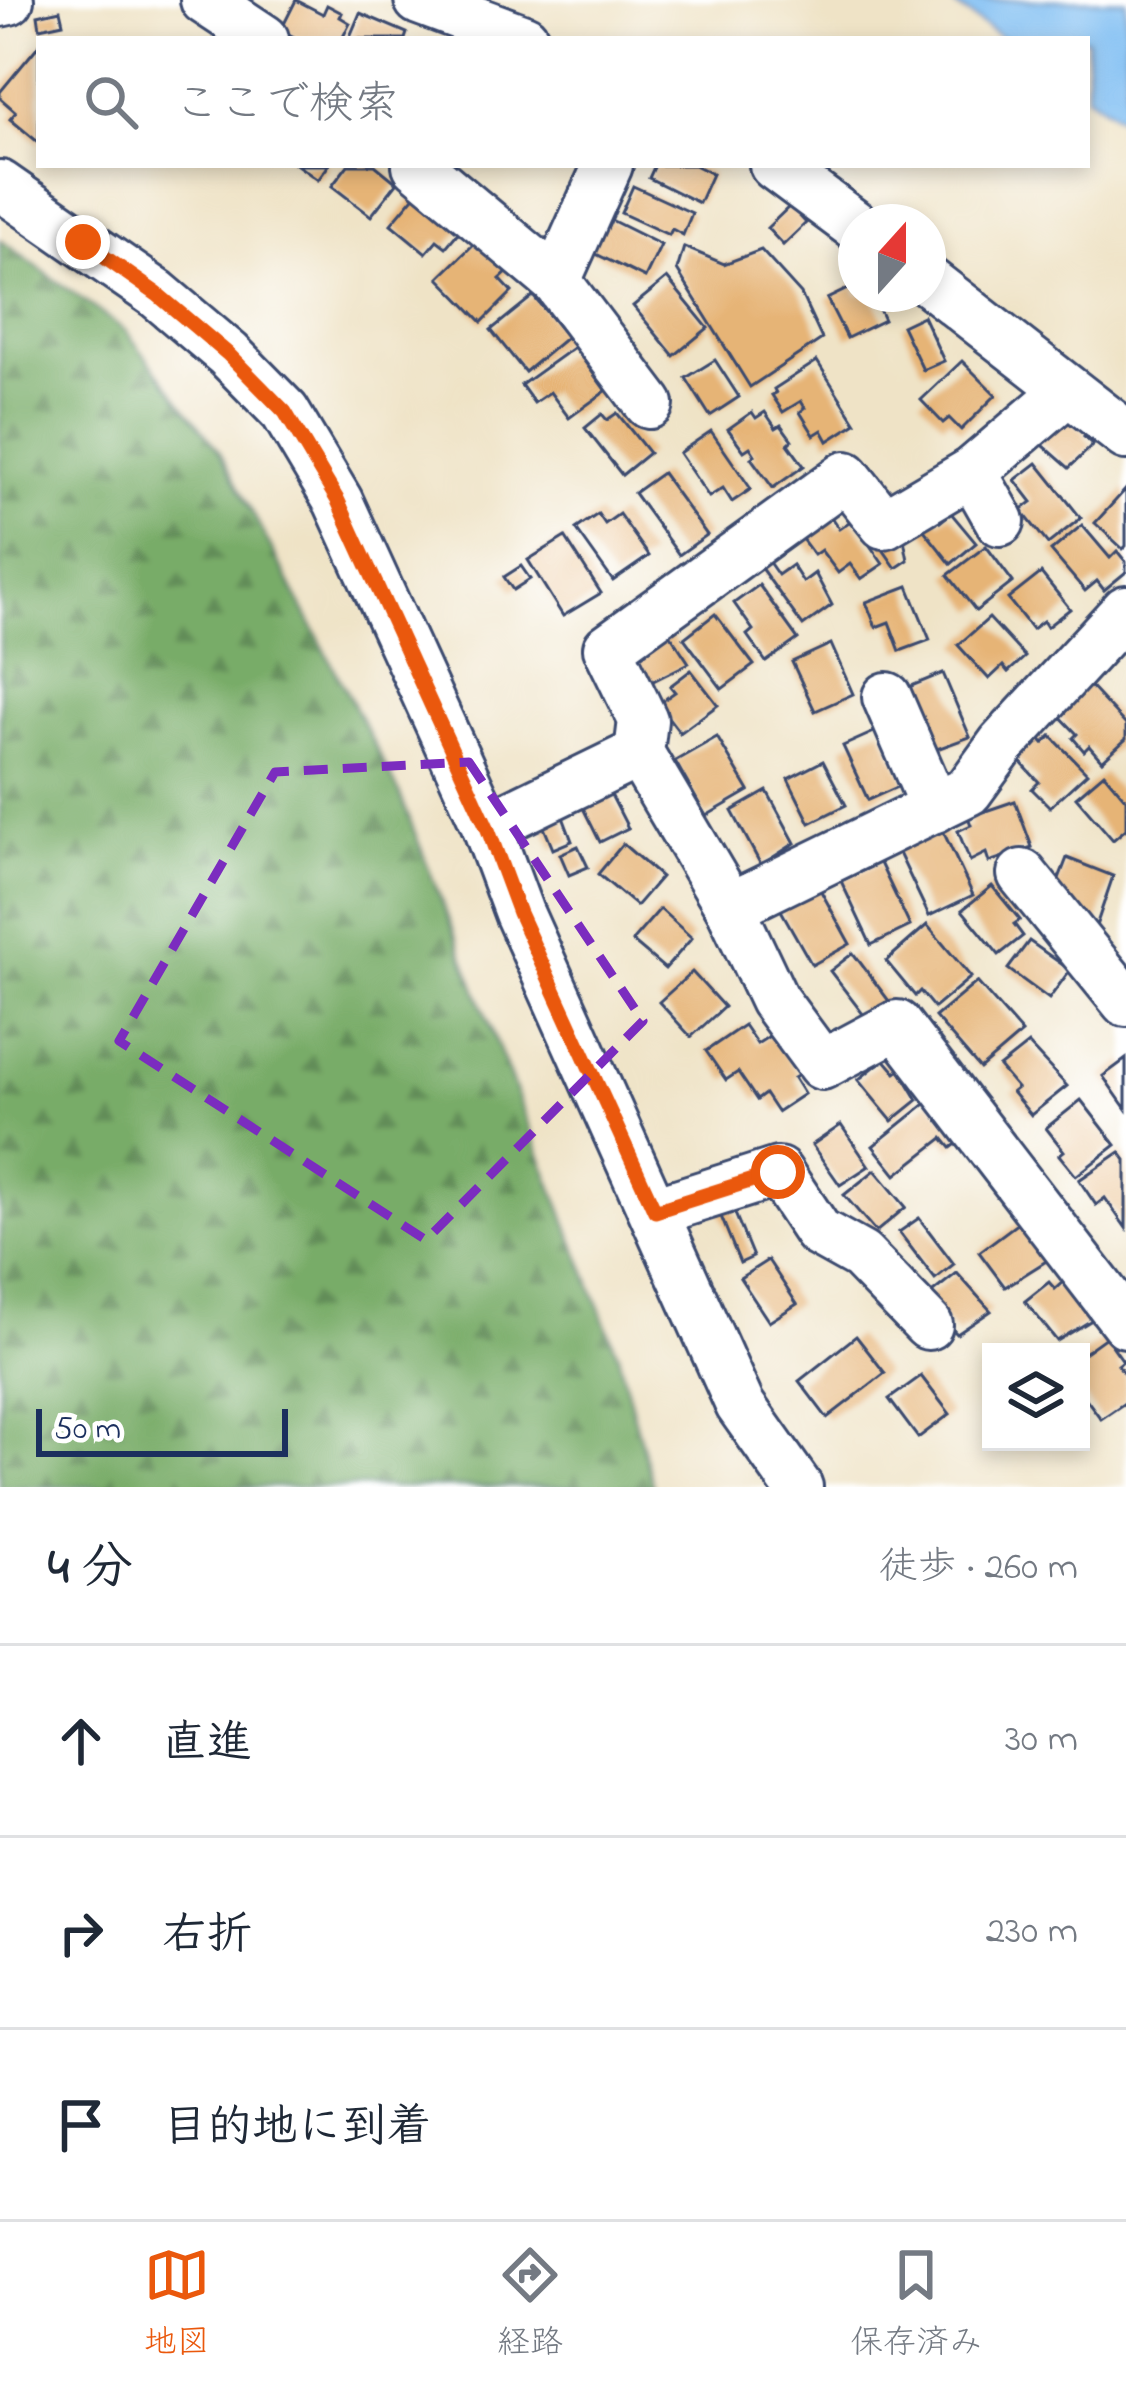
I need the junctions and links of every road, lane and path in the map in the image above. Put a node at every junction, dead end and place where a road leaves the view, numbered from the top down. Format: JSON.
{"nodes":[{"id":1,"x":9,"y":0,"type":"edge"},
{"id":2,"x":205,"y":0,"type":"edge"},
{"id":3,"x":419,"y":0,"type":"edge"},
{"id":4,"x":0,"y":2,"type":"edge"},
{"id":5,"x":259,"y":36,"type":"edge"},
{"id":6,"x":516,"y":36,"type":"edge"},
{"id":7,"x":421,"y":168,"type":"edge"},
{"id":8,"x":607,"y":168,"type":"edge"},
{"id":9,"x":778,"y":168,"type":"edge"},
{"id":10,"x":0,"y":185,"type":"edge"},
{"id":11,"x":838,"y":213,"type":"edge"},
{"id":12,"x":556,"y":281,"type":"junction"},
{"id":13,"x":946,"y":295,"type":"edge"},
{"id":14,"x":1066,"y":392,"type":"junction"},
{"id":15,"x":649,"y":404,"type":"dead end"},
{"id":16,"x":1126,"y":435,"type":"edge"},
{"id":17,"x":972,"y":472,"type":"junction"},
{"id":18,"x":1000,"y":521,"type":"dead end"},
{"id":19,"x":1126,"y":610,"type":"edge"},
{"id":20,"x":887,"y":697,"type":"dead end"},
{"id":21,"x":639,"y":753,"type":"junction"},
{"id":22,"x":935,"y":808,"type":"junction"},
{"id":23,"x":487,"y":827,"type":"junction"},
{"id":24,"x":1022,"y":874,"type":"dead end"},
{"id":25,"x":730,"y":907,"type":"junction"},
{"id":26,"x":1126,"y":1002,"type":"edge"},
{"id":27,"x":655,"y":1211,"type":"junction"},
{"id":28,"x":1126,"y":1323,"type":"edge"},
{"id":29,"x":928,"y":1325,"type":"dead end"},
{"id":30,"x":798,"y":1487,"type":"edge"}],
"edges":[{"from":1,"to":4,"type":"street"},
{"from":2,"to":5,"type":"street"},
{"from":3,"to":6,"type":"street"},
{"from":7,"to":12,"type":"street"},
{"from":8,"to":12,"type":"street"},
{"from":9,"to":11,"type":"street"},
{"from":10,"to":23,"type":"street"},
{"from":12,"to":15,"type":"street"},
{"from":13,"to":14,"type":"street"},
{"from":14,"to":16,"type":"street"},
{"from":14,"to":17,"type":"street"},
{"from":17,"to":18,"type":"street"},
{"from":17,"to":21,"type":"street"},
{"from":19,"to":22,"type":"street"},
{"from":20,"to":22,"type":"street"},
{"from":21,"to":23,"type":"street"},
{"from":21,"to":25,"type":"street"},
{"from":22,"to":25,"type":"street"},
{"from":23,"to":27,"type":"street"},
{"from":24,"to":26,"type":"street"},
{"from":25,"to":28,"type":"street"},
{"from":27,"to":29,"type":"street"},
{"from":27,"to":30,"type":"street"}]}
